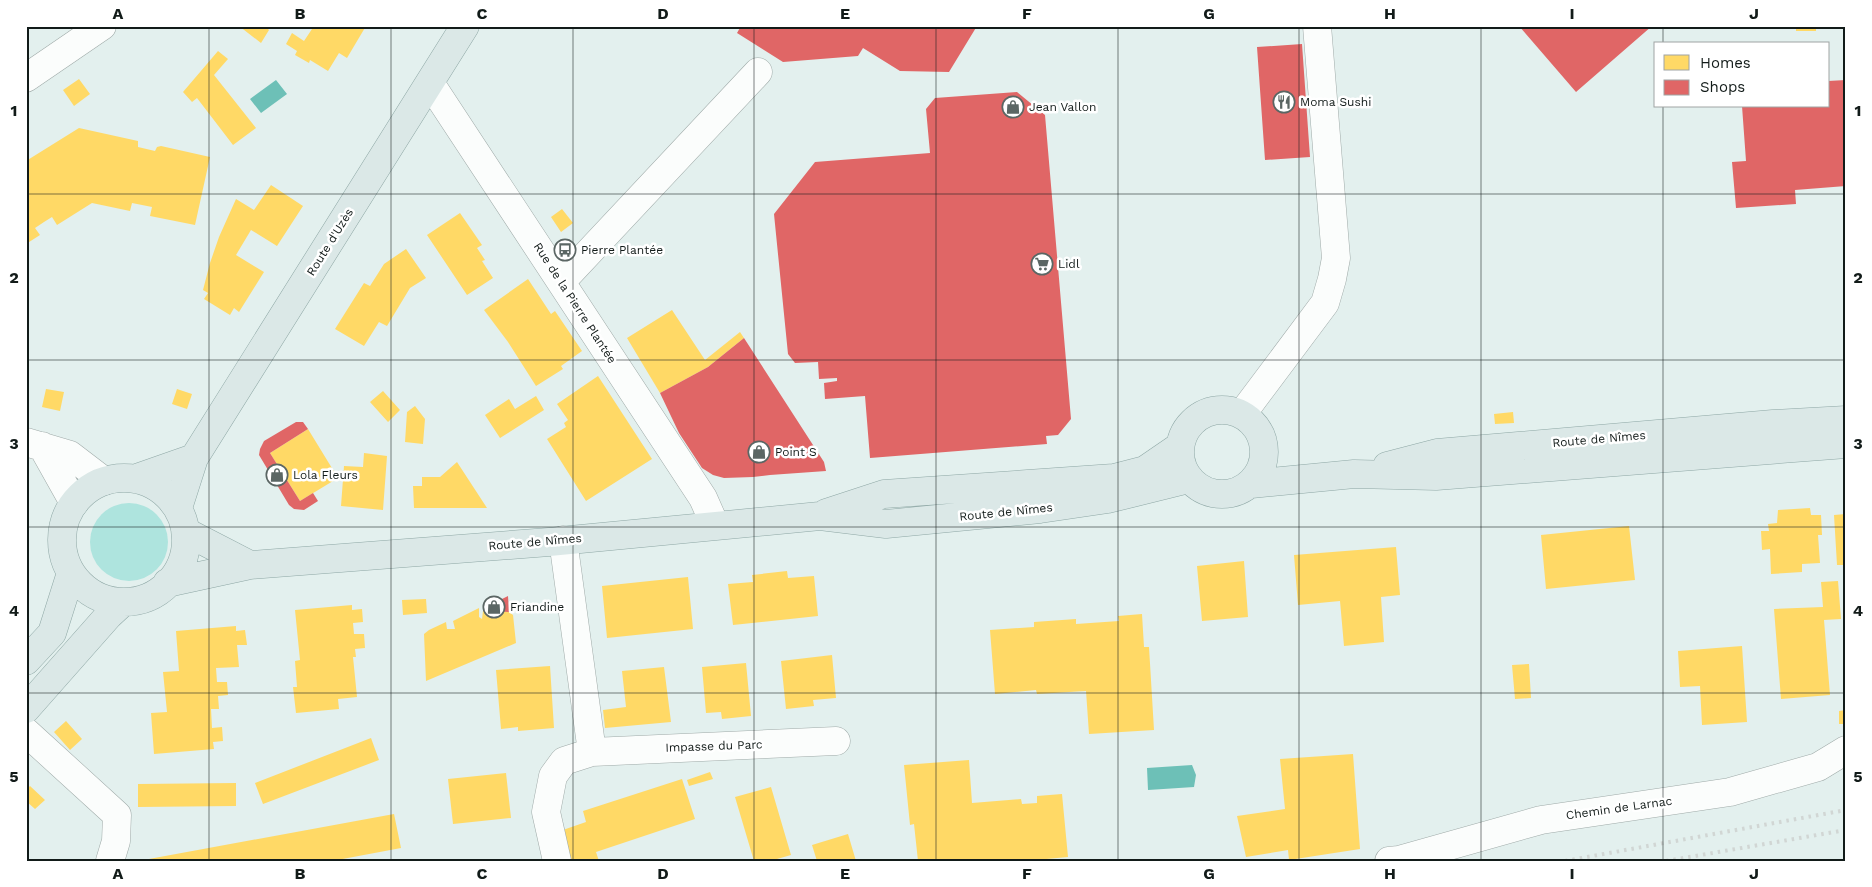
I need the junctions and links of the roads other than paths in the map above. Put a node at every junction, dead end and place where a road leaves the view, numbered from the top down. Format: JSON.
{"nodes":[{"id":1,"x":102,"y":26,"type":"edge"},
{"id":2,"x":465,"y":26,"type":"edge"},
{"id":3,"x":1317,"y":26,"type":"edge"},
{"id":4,"x":758,"y":72,"type":"dead end"},
{"id":5,"x":26,"y":78,"type":"edge"},
{"id":6,"x":430,"y":83,"type":"junction"},
{"id":7,"x":561,"y":282,"type":"junction"},
{"id":8,"x":1242,"y":414,"type":"junction"},
{"id":9,"x":1846,"y":420,"type":"edge"},
{"id":10,"x":34,"y":444,"type":"edge"},
{"id":11,"x":1846,"y":444,"type":"edge"},
{"id":12,"x":1180,"y":446,"type":"junction"},
{"id":13,"x":1265,"y":453,"type":"junction"},
{"id":14,"x":194,"y":458,"type":"junction"},
{"id":15,"x":1354,"y":474,"type":"junction"},
{"id":16,"x":134,"y":479,"type":"junction"},
{"id":17,"x":1189,"y":479,"type":"junction"},
{"id":18,"x":1310,"y":479,"type":"junction"},
{"id":19,"x":104,"y":481,"type":"junction"},
{"id":20,"x":1251,"y":484,"type":"junction"},
{"id":21,"x":74,"y":503,"type":"junction"},
{"id":22,"x":820,"y":516,"type":"junction"},
{"id":23,"x":182,"y":520,"type":"junction"},
{"id":24,"x":716,"y":525,"type":"junction"},
{"id":25,"x":562,"y":540,"type":"junction"},
{"id":26,"x":250,"y":565,"type":"junction"},
{"id":27,"x":71,"y":573,"type":"junction"},
{"id":28,"x":167,"y":583,"type":"junction"},
{"id":29,"x":122,"y":604,"type":"junction"},
{"id":30,"x":26,"y":661,"type":"edge"},
{"id":31,"x":26,"y":709,"type":"edge"},
{"id":32,"x":26,"y":732,"type":"edge"},
{"id":33,"x":836,"y":741,"type":"dead end"},
{"id":34,"x":1846,"y":750,"type":"edge"},
{"id":35,"x":592,"y":752,"type":"junction"},
{"id":36,"x":110,"y":861,"type":"edge"},
{"id":37,"x":557,"y":861,"type":"edge"},
{"id":38,"x":1389,"y":861,"type":"edge"}],
"edges":[{"from":1,"to":5,"type":"street"},
{"from":2,"to":6,"type":"main road","name":"Route d'Uzès"},
{"from":3,"to":8,"type":"street"},
{"from":4,"to":7,"type":"street"},
{"from":6,"to":7,"type":"street","name":"Rue de la Pierre Plantée"},
{"from":6,"to":14,"type":"main road","name":"Route d'Uzès"},
{"from":7,"to":24,"type":"street","name":"Rue de la Pierre Plantée"},
{"from":8,"to":12,"type":"main road"},
{"from":8,"to":13,"type":"main road"},
{"from":9,"to":15,"type":"main road","name":"Route de Nîmes"},
{"from":10,"to":19,"type":"street"},
{"from":10,"to":21,"type":"street"},
{"from":11,"to":15,"type":"main road","name":"Route de Nîmes"},
{"from":12,"to":17,"type":"main road"},
{"from":12,"to":22,"type":"main road","name":"Route de Nîmes"},
{"from":13,"to":18,"type":"main road"},
{"from":13,"to":20,"type":"main road"},
{"from":14,"to":16,"type":"main road"},
{"from":14,"to":23,"type":"main road","name":"Route d'Uzès"},
{"from":15,"to":18,"type":"main road","name":"Route de Nîmes"},
{"from":16,"to":19,"type":"main road"},
{"from":16,"to":23,"type":"main road"},
{"from":17,"to":20,"type":"main road"},
{"from":17,"to":22,"type":"main road","name":"Route de Nîmes"},
{"from":18,"to":20,"type":"main road","name":"Route de Nîmes"},
{"from":19,"to":21,"type":"main road"},
{"from":21,"to":27,"type":"main road"},
{"from":22,"to":24,"type":"main road","name":"Route de Nîmes"},
{"from":23,"to":26,"type":"main road"},
{"from":23,"to":28,"type":"main road"},
{"from":24,"to":25,"type":"main road","name":"Route de Nîmes"},
{"from":25,"to":26,"type":"main road","name":"Route de Nîmes"},
{"from":25,"to":35,"type":"street"},
{"from":26,"to":28,"type":"main road","name":"Route de Nîmes"},
{"from":27,"to":29,"type":"main road"},
{"from":27,"to":30,"type":"main road"},
{"from":28,"to":29,"type":"main road"},
{"from":29,"to":31,"type":"main road"},
{"from":32,"to":36,"type":"street"},
{"from":33,"to":35,"type":"street","name":"Impasse du Parc"},
{"from":34,"to":38,"type":"street","name":"Chemin de Larnac"},
{"from":35,"to":37,"type":"street","name":"Impasse du Parc"}]}
